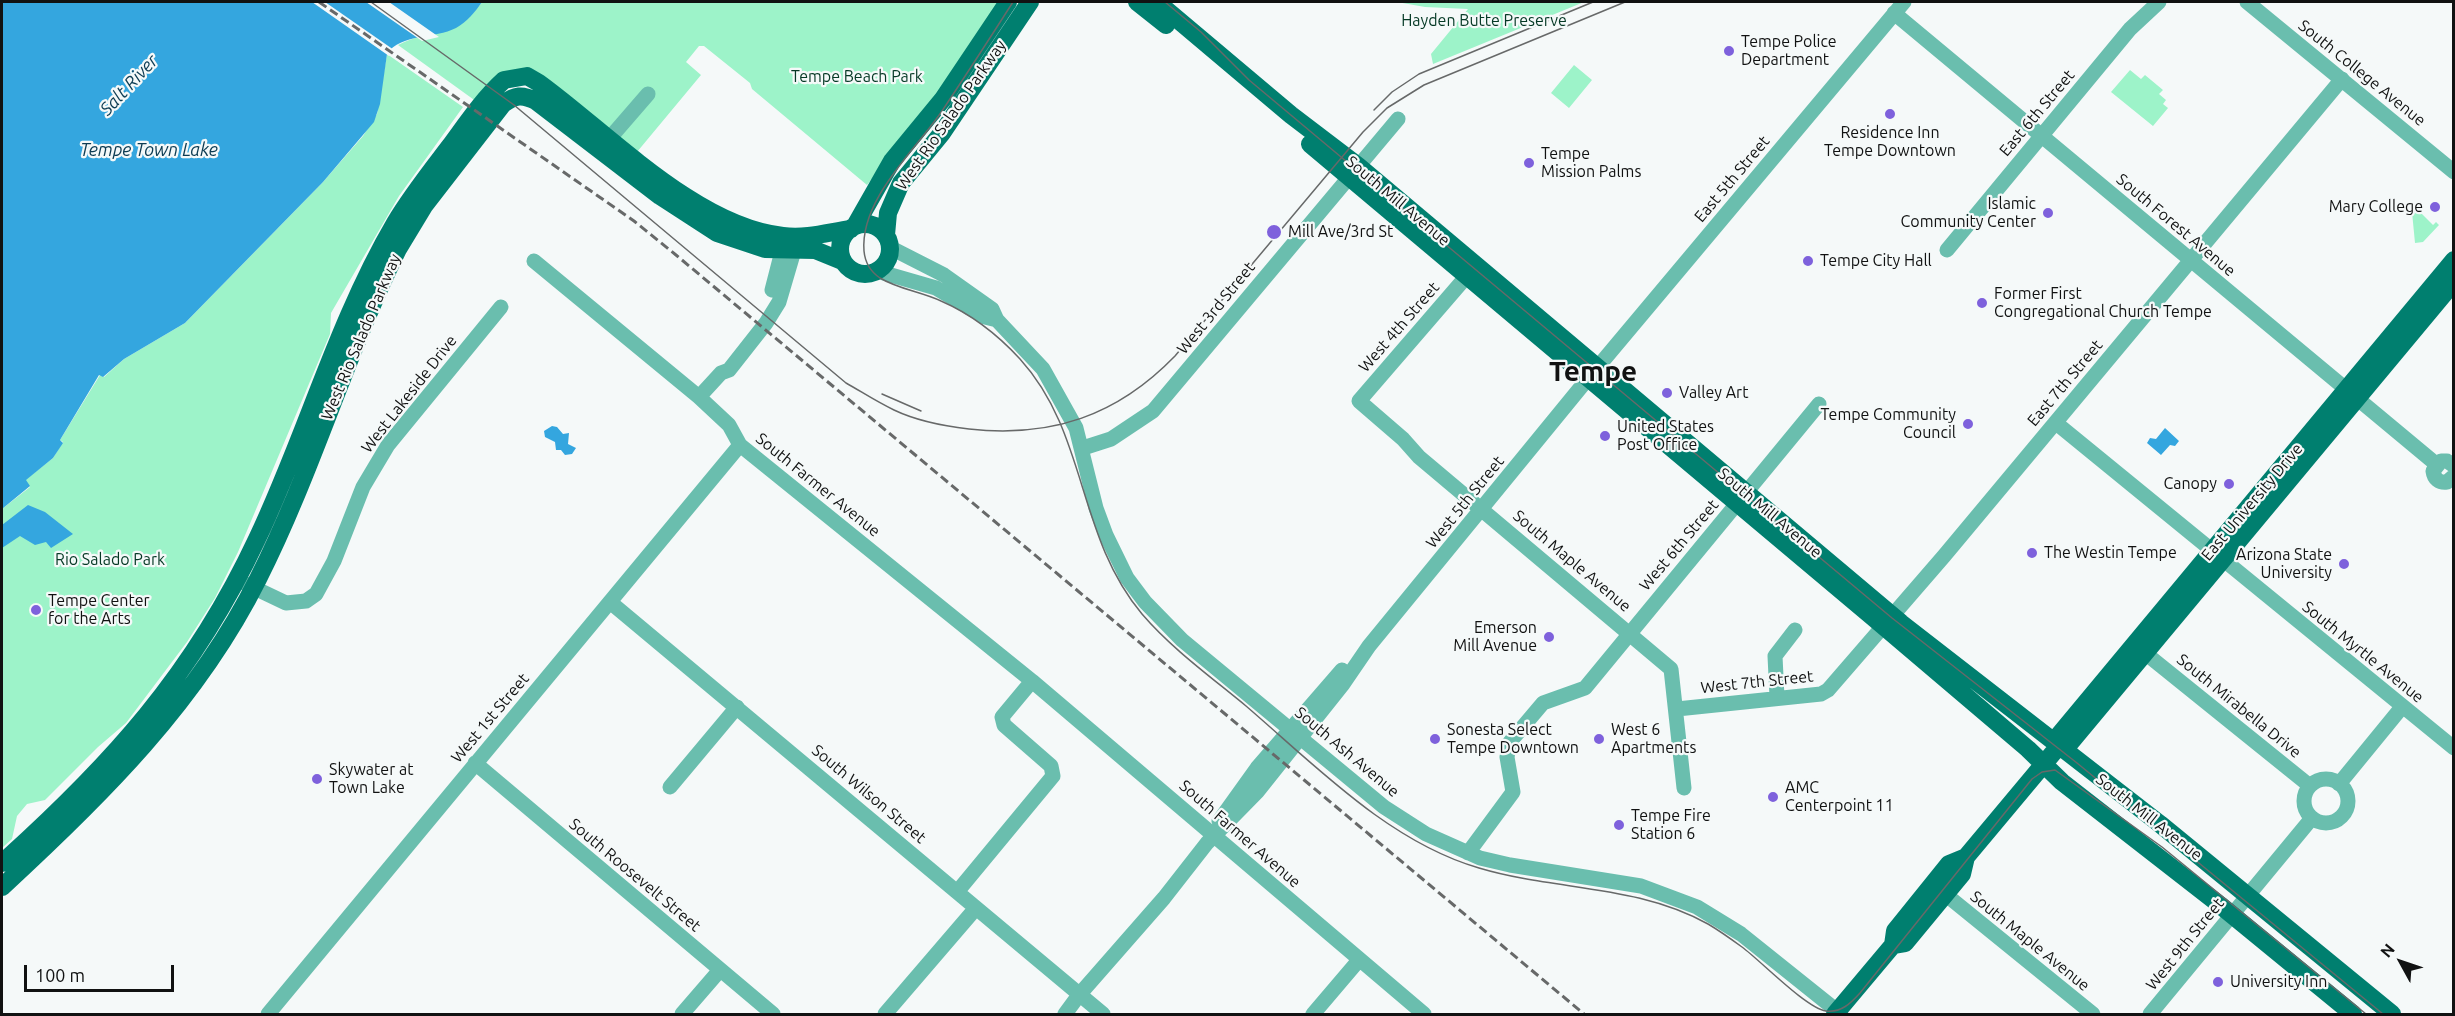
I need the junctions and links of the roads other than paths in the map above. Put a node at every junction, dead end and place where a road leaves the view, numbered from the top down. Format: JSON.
{"nodes":[{"id":1,"x":1008,"y":2,"type":"edge"},
{"id":2,"x":1030,"y":2,"type":"edge"},
{"id":3,"x":1137,"y":2,"type":"edge"},
{"id":4,"x":1157,"y":2,"type":"edge"},
{"id":5,"x":2159,"y":2,"type":"edge"},
{"id":6,"x":2247,"y":2,"type":"edge"},
{"id":7,"x":1899,"y":8,"type":"edge"},
{"id":8,"x":989,"y":30,"type":"junction"},
{"id":9,"x":2342,"y":79,"type":"junction"},
{"id":10,"x":970,"y":92,"type":"junction"},
{"id":11,"x":648,"y":94,"type":"dead end"},
{"id":12,"x":1398,"y":119,"type":"dead end"},
{"id":13,"x":2042,"y":137,"type":"junction"},
{"id":14,"x":605,"y":144,"type":"junction"},
{"id":15,"x":1353,"y":171,"type":"junction"},
{"id":16,"x":2454,"y":172,"type":"edge"},
{"id":17,"x":848,"y":229,"type":"junction"},
{"id":18,"x":813,"y":236,"type":"junction"},
{"id":19,"x":889,"y":241,"type":"junction"},
{"id":20,"x":1947,"y":250,"type":"dead end"},
{"id":21,"x":788,"y":251,"type":"junction"},
{"id":22,"x":2190,"y":260,"type":"junction"},
{"id":23,"x":2454,"y":260,"type":"edge"},
{"id":24,"x":534,"y":261,"type":"dead end"},
{"id":25,"x":842,"y":261,"type":"junction"},
{"id":26,"x":877,"y":271,"type":"junction"},
{"id":27,"x":1466,"y":277,"type":"junction"},
{"id":28,"x":2454,"y":282,"type":"edge"},
{"id":29,"x":1501,"y":286,"type":"junction"},
{"id":30,"x":501,"y":307,"type":"dead end"},
{"id":31,"x":997,"y":320,"type":"junction"},
{"id":32,"x":1593,"y":373,"type":"junction"},
{"id":33,"x":2351,"y":395,"type":"junction"},
{"id":34,"x":699,"y":397,"type":"junction"},
{"id":35,"x":1359,"y":402,"type":"joint"},
{"id":36,"x":1819,"y":404,"type":"dead end"},
{"id":37,"x":2056,"y":423,"type":"junction"},
{"id":38,"x":740,"y":445,"type":"junction"},
{"id":39,"x":1083,"y":448,"type":"junction"},
{"id":40,"x":2436,"y":464,"type":"junction"},
{"id":41,"x":2454,"y":466,"type":"edge"},
{"id":42,"x":2454,"y":476,"type":"edge"},
{"id":43,"x":1742,"y":498,"type":"junction"},
{"id":44,"x":1483,"y":510,"type":"junction"},
{"id":45,"x":2217,"y":555,"type":"junction"},
{"id":46,"x":237,"y":579,"type":"junction"},
{"id":47,"x":254,"y":588,"type":"junction"},
{"id":48,"x":610,"y":602,"type":"junction"},
{"id":49,"x":1889,"y":621,"type":"junction"},
{"id":50,"x":1795,"y":630,"type":"dead end"},
{"id":51,"x":1630,"y":633,"type":"junction"},
{"id":52,"x":2145,"y":653,"type":"junction"},
{"id":53,"x":1032,"y":681,"type":"junction"},
{"id":54,"x":1777,"y":697,"type":"junction"},
{"id":55,"x":737,"y":707,"type":"junction"},
{"id":56,"x":2402,"y":707,"type":"junction"},
{"id":57,"x":1677,"y":709,"type":"junction"},
{"id":58,"x":1296,"y":732,"type":"junction"},
{"id":59,"x":2058,"y":747,"type":"junction"},
{"id":60,"x":2454,"y":748,"type":"edge"},
{"id":61,"x":475,"y":763,"type":"junction"},
{"id":62,"x":2044,"y":764,"type":"junction"},
{"id":63,"x":2339,"y":783,"type":"junction"},
{"id":64,"x":2310,"y":786,"type":"junction"},
{"id":65,"x":670,"y":787,"type":"dead end"},
{"id":66,"x":1684,"y":788,"type":"dead end"},
{"id":67,"x":2312,"y":818,"type":"junction"},
{"id":68,"x":1214,"y":835,"type":"junction"},
{"id":69,"x":1468,"y":853,"type":"junction"},
{"id":70,"x":1966,"y":857,"type":"junction"},
{"id":71,"x":2,"y":863,"type":"edge"},
{"id":72,"x":2,"y":887,"type":"edge"},
{"id":73,"x":957,"y":892,"type":"junction"},
{"id":74,"x":1945,"y":894,"type":"junction"},
{"id":75,"x":2248,"y":896,"type":"junction"},
{"id":76,"x":976,"y":908,"type":"junction"},
{"id":77,"x":2232,"y":915,"type":"junction"},
{"id":78,"x":1893,"y":945,"type":"junction"},
{"id":79,"x":1359,"y":960,"type":"junction"},
{"id":80,"x":720,"y":970,"type":"junction"},
{"id":81,"x":1079,"y":995,"type":"junction"},
{"id":82,"x":268,"y":1014,"type":"edge"},
{"id":83,"x":682,"y":1014,"type":"edge"},
{"id":84,"x":773,"y":1014,"type":"edge"},
{"id":85,"x":885,"y":1014,"type":"edge"},
{"id":86,"x":1058,"y":1014,"type":"edge"},
{"id":87,"x":1065,"y":1014,"type":"edge"},
{"id":88,"x":1103,"y":1014,"type":"edge"},
{"id":89,"x":1313,"y":1014,"type":"edge"},
{"id":90,"x":1424,"y":1014,"type":"edge"},
{"id":91,"x":1838,"y":1014,"type":"edge"},
{"id":92,"x":2093,"y":1014,"type":"edge"},
{"id":93,"x":2150,"y":1014,"type":"edge"},
{"id":94,"x":2353,"y":1014,"type":"edge"},
{"id":95,"x":2392,"y":1014,"type":"edge"}],
"edges":[{"from":1,"to":8,"type":"main road","name":"West Rio Salado Parkway"},
{"from":2,"to":10,"type":"main road","name":"West Rio Salado Parkway"},
{"from":3,"to":15,"type":"main road","name":"South Mill Avenue"},
{"from":4,"to":15,"type":"main road","name":"South Mill Avenue"},
{"from":5,"to":13,"type":"street","name":"East 6th Street"},
{"from":6,"to":9,"type":"street","name":"South College Avenue"},
{"from":7,"to":13,"type":"street","name":"South Forest Avenue"},
{"from":7,"to":32,"type":"street","name":"East 5th Street"},
{"from":8,"to":10,"type":"main road"},
{"from":8,"to":17,"type":"main road","name":"West Rio Salado Parkway"},
{"from":9,"to":16,"type":"street","name":"South College Avenue"},
{"from":9,"to":22,"type":"street","name":"East 7th Street"},
{"from":10,"to":19,"type":"main road","name":"West Rio Salado Parkway"},
{"from":11,"to":14,"type":"street"},
{"from":12,"to":15,"type":"street","name":"West 3rd Street"},
{"from":13,"to":20,"type":"street","name":"East 6th Street"},
{"from":13,"to":22,"type":"street","name":"South Forest Avenue"},
{"from":14,"to":18,"type":"main road","name":"West Rio Salado Parkway"},
{"from":14,"to":21,"type":"main road","name":"West Rio Salado Parkway"},
{"from":14,"to":46,"type":"main road","name":"West Rio Salado Parkway"},
{"from":14,"to":47,"type":"main road","name":"West Rio Salado Parkway"},
{"from":15,"to":27,"type":"main road","name":"South Mill Avenue"},
{"from":15,"to":29,"type":"main road","name":"South Mill Avenue"},
{"from":15,"to":39,"type":"street","name":"West 3rd Street"},
{"from":17,"to":18,"type":"main road","name":"West Rio Salado Parkway"},
{"from":17,"to":19,"type":"main road"},
{"from":17,"to":25,"type":"main road"},
{"from":18,"to":21,"type":"street"},
{"from":19,"to":26,"type":"main road"},
{"from":19,"to":31,"type":"street","name":"South Ash Avenue"},
{"from":21,"to":25,"type":"main road","name":"West Rio Salado Parkway"},
{"from":21,"to":34,"type":"street"},
{"from":22,"to":33,"type":"street","name":"South Forest Avenue"},
{"from":22,"to":37,"type":"street","name":"East 7th Street"},
{"from":23,"to":33,"type":"main road","name":"East University Drive"},
{"from":24,"to":34,"type":"street","name":"South Farmer Avenue"},
{"from":25,"to":26,"type":"main road"},
{"from":26,"to":31,"type":"street","name":"South Ash Avenue"},
{"from":27,"to":29,"type":"main road"},
{"from":27,"to":32,"type":"main road","name":"South Mill Avenue"},
{"from":27,"to":35,"type":"street","name":"West 4th Street"},
{"from":28,"to":33,"type":"main road","name":"East University Drive"},
{"from":29,"to":32,"type":"main road","name":"South Mill Avenue"},
{"from":30,"to":47,"type":"street","name":"West Lakeside Drive"},
{"from":31,"to":39,"type":"street","name":"South Ash Avenue"},
{"from":32,"to":43,"type":"main road","name":"South Mill Avenue"},
{"from":32,"to":44,"type":"street","name":"West 5th Street"},
{"from":33,"to":40,"type":"street","name":"South Forest Avenue"},
{"from":33,"to":45,"type":"main road","name":"East University Drive"},
{"from":34,"to":38,"type":"street","name":"South Farmer Avenue"},
{"from":35,"to":44,"type":"street","name":"South Maple Avenue"},
{"from":36,"to":43,"type":"street"},
{"from":37,"to":45,"type":"street","name":"South Myrtle Avenue"},
{"from":37,"to":49,"type":"street","name":"East 7th Street"},
{"from":38,"to":48,"type":"street","name":"West 1st Street"},
{"from":38,"to":53,"type":"street","name":"South Farmer Avenue"},
{"from":39,"to":58,"type":"street","name":"South Ash Avenue"},
{"from":40,"to":41,"type":"street"},
{"from":40,"to":42,"type":"street","name":"South Forest Avenue"},
{"from":43,"to":49,"type":"main road","name":"South Mill Avenue"},
{"from":43,"to":51,"type":"street","name":"West 6th Street"},
{"from":44,"to":51,"type":"street","name":"South Maple Avenue"},
{"from":44,"to":58,"type":"street","name":"West 5th Street"},
{"from":45,"to":52,"type":"main road","name":"East University Drive"},
{"from":45,"to":56,"type":"street","name":"South Myrtle Avenue"},
{"from":45,"to":59,"type":"main road","name":"East University Drive"},
{"from":46,"to":47,"type":"street","name":"West Lakeside Drive"},
{"from":46,"to":71,"type":"main road","name":"West Rio Salado Parkway"},
{"from":47,"to":72,"type":"main road","name":"West Rio Salado Parkway"},
{"from":48,"to":55,"type":"street","name":"South Wilson Street"},
{"from":48,"to":61,"type":"street","name":"West 1st Street"},
{"from":49,"to":54,"type":"street","name":"West 7th Street"},
{"from":49,"to":59,"type":"main road","name":"South Mill Avenue"},
{"from":49,"to":62,"type":"main road","name":"South Mill Avenue"},
{"from":50,"to":54,"type":"street"},
{"from":51,"to":57,"type":"street","name":"South Maple Avenue"},
{"from":51,"to":69,"type":"street","name":"West 6th Street"},
{"from":52,"to":59,"type":"main road","name":"East University Drive"},
{"from":52,"to":64,"type":"street","name":"South Mirabella Drive"},
{"from":53,"to":68,"type":"street","name":"South Farmer Avenue"},
{"from":53,"to":73,"type":"street"},
{"from":54,"to":57,"type":"street","name":"West 7th Street"},
{"from":55,"to":65,"type":"street"},
{"from":55,"to":73,"type":"street","name":"South Wilson Street"},
{"from":56,"to":60,"type":"street","name":"South Myrtle Avenue"},
{"from":56,"to":63,"type":"street"},
{"from":57,"to":66,"type":"street","name":"South Maple Avenue"},
{"from":58,"to":68,"type":"street","name":"West 5th Street"},
{"from":58,"to":69,"type":"street","name":"South Ash Avenue"},
{"from":59,"to":62,"type":"main road","name":"East University Drive"},
{"from":59,"to":75,"type":"main road","name":"South Mill Avenue"},
{"from":61,"to":80,"type":"street","name":"South Roosevelt Street"},
{"from":61,"to":82,"type":"street","name":"West 1st Street"},
{"from":62,"to":70,"type":"main road","name":"East University Drive"},
{"from":62,"to":77,"type":"main road","name":"South Mill Avenue"},
{"from":63,"to":64,"type":"street"},
{"from":63,"to":67,"type":"street"},
{"from":64,"to":67,"type":"street"},
{"from":67,"to":75,"type":"street","name":"West 9th Street"},
{"from":68,"to":79,"type":"street","name":"South Farmer Avenue"},
{"from":68,"to":81,"type":"street","name":"West 5th Street"},
{"from":69,"to":91,"type":"street","name":"South Ash Avenue"},
{"from":70,"to":74,"type":"main road"},
{"from":70,"to":78,"type":"main road"},
{"from":73,"to":76,"type":"street","name":"South Wilson Street"},
{"from":74,"to":78,"type":"main road"},
{"from":74,"to":92,"type":"street","name":"South Maple Avenue"},
{"from":75,"to":77,"type":"street","name":"West 9th Street"},
{"from":75,"to":95,"type":"main road","name":"South Mill Avenue"},
{"from":76,"to":81,"type":"street","name":"South Wilson Street"},
{"from":76,"to":85,"type":"street"},
{"from":77,"to":93,"type":"street","name":"West 9th Street"},
{"from":77,"to":94,"type":"main road","name":"South Mill Avenue"},
{"from":78,"to":91,"type":"main road"},
{"from":79,"to":89,"type":"street"},
{"from":79,"to":90,"type":"street","name":"South Farmer Avenue"},
{"from":80,"to":83,"type":"street"},
{"from":80,"to":84,"type":"street","name":"South Roosevelt Street"},
{"from":81,"to":86,"type":"street","name":"West 5th Street"},
{"from":81,"to":87,"type":"street","name":"West 5th Street"},
{"from":81,"to":88,"type":"street","name":"South Wilson Street"}]}
